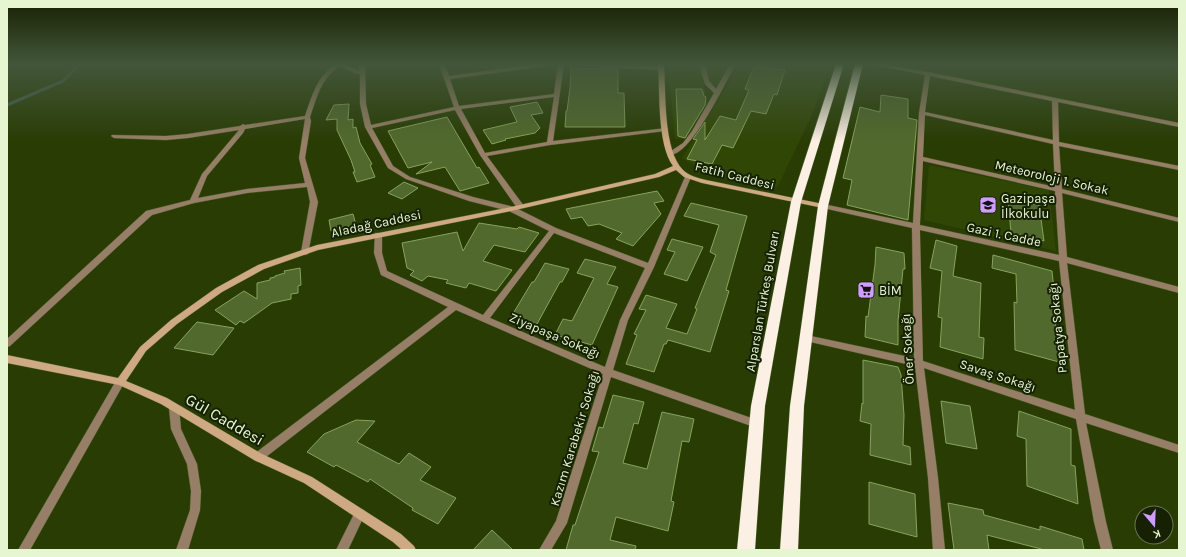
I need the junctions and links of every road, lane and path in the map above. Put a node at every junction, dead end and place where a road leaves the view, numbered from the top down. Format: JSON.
{"nodes":[{"id":1,"x":317,"y":90,"type":"edge"},
{"id":2,"x":363,"y":90,"type":"edge"},
{"id":3,"x":451,"y":90,"type":"edge"},
{"id":4,"x":558,"y":90,"type":"edge"},
{"id":5,"x":663,"y":90,"type":"edge"},
{"id":6,"x":713,"y":90,"type":"edge"},
{"id":7,"x":832,"y":90,"type":"edge"},
{"id":8,"x":852,"y":90,"type":"edge"},
{"id":9,"x":926,"y":90,"type":"edge"},
{"id":10,"x":1006,"y":90,"type":"edge"},
{"id":11,"x":717,"y":92,"type":"joint"},
{"id":12,"x":557,"y":95,"type":"junction"},
{"id":13,"x":1055,"y":100,"type":"junction"},
{"id":14,"x":457,"y":108,"type":"junction"},
{"id":15,"x":922,"y":113,"type":"junction"},
{"id":16,"x":307,"y":117,"type":"junction"},
{"id":17,"x":1179,"y":125,"type":"edge"},
{"id":18,"x":243,"y":126,"type":"junction"},
{"id":19,"x":368,"y":127,"type":"junction"},
{"id":20,"x":665,"y":129,"type":"junction"},
{"id":21,"x":114,"y":136,"type":"dead end"},
{"id":22,"x":550,"y":143,"type":"junction"},
{"id":23,"x":1056,"y":143,"type":"junction"},
{"id":24,"x":670,"y":154,"type":"junction"},
{"id":25,"x":483,"y":156,"type":"junction"},
{"id":26,"x":918,"y":158,"type":"junction"},
{"id":27,"x":676,"y":167,"type":"junction"},
{"id":28,"x":1179,"y":168,"type":"edge"},
{"id":29,"x":688,"y":177,"type":"junction"},
{"id":30,"x":309,"y":186,"type":"junction"},
{"id":31,"x":1058,"y":190,"type":"junction"},
{"id":32,"x":193,"y":201,"type":"junction"},
{"id":33,"x":796,"y":202,"type":"junction"},
{"id":34,"x":520,"y":206,"type":"junction"},
{"id":35,"x":823,"y":206,"type":"junction"},
{"id":36,"x":511,"y":209,"type":"junction"},
{"id":37,"x":1179,"y":220,"type":"edge"},
{"id":38,"x":916,"y":227,"type":"junction"},
{"id":39,"x":553,"y":230,"type":"junction"},
{"id":40,"x":378,"y":235,"type":"junction"},
{"id":41,"x":305,"y":252,"type":"junction"},
{"id":42,"x":1063,"y":259,"type":"junction"},
{"id":43,"x":650,"y":267,"type":"junction"},
{"id":44,"x":1179,"y":290,"type":"edge"},
{"id":45,"x":454,"y":306,"type":"junction"},
{"id":46,"x":485,"y":320,"type":"junction"},
{"id":47,"x":806,"y":338,"type":"junction"},
{"id":48,"x":7,"y":344,"type":"edge"},
{"id":49,"x":7,"y":359,"type":"edge"},
{"id":50,"x":919,"y":363,"type":"junction"},
{"id":51,"x":608,"y":372,"type":"junction"},
{"id":52,"x":120,"y":382,"type":"junction"},
{"id":53,"x":174,"y":408,"type":"junction"},
{"id":54,"x":1080,"y":416,"type":"junction"},
{"id":55,"x":757,"y":424,"type":"junction"},
{"id":56,"x":1179,"y":449,"type":"edge"},
{"id":57,"x":258,"y":458,"type":"junction"},
{"id":58,"x":360,"y":514,"type":"junction"},
{"id":59,"x":1110,"y":549,"type":"edge"},
{"id":60,"x":24,"y":550,"type":"edge"},
{"id":61,"x":182,"y":550,"type":"edge"},
{"id":62,"x":342,"y":550,"type":"edge"},
{"id":63,"x":410,"y":550,"type":"edge"},
{"id":64,"x":545,"y":550,"type":"edge"},
{"id":65,"x":746,"y":550,"type":"edge"},
{"id":66,"x":789,"y":550,"type":"edge"},
{"id":67,"x":939,"y":550,"type":"edge"}],
"edges":[{"from":1,"to":16,"type":"street"},
{"from":2,"to":19,"type":"street"},
{"from":3,"to":14,"type":"street"},
{"from":4,"to":12,"type":"street"},
{"from":5,"to":20,"type":"main road","name":"Fatih Caddesi"},
{"from":6,"to":11,"type":"street"},
{"from":7,"to":33,"type":"highway","name":"Alparslan Türkeş Bulvarı"},
{"from":8,"to":35,"type":"highway"},
{"from":9,"to":15,"type":"street","name":"Öner Sokağı"},
{"from":10,"to":13,"type":"street"},
{"from":11,"to":24,"type":"street"},
{"from":12,"to":14,"type":"street"},
{"from":12,"to":22,"type":"street"},
{"from":13,"to":17,"type":"street"},
{"from":13,"to":23,"type":"street","name":"Papatya Sokağı"},
{"from":14,"to":19,"type":"street"},
{"from":14,"to":25,"type":"street"},
{"from":15,"to":23,"type":"street"},
{"from":15,"to":26,"type":"street","name":"Öner Sokağı"},
{"from":16,"to":18,"type":"street"},
{"from":16,"to":30,"type":"street"},
{"from":18,"to":21,"type":"street"},
{"from":18,"to":32,"type":"street"},
{"from":19,"to":36,"type":"street"},
{"from":20,"to":22,"type":"street"},
{"from":20,"to":24,"type":"main road","name":"Fatih Caddesi"},
{"from":22,"to":25,"type":"street"},
{"from":23,"to":28,"type":"street"},
{"from":23,"to":31,"type":"street","name":"Papatya Sokağı"},
{"from":24,"to":27,"type":"main road","name":"Fatih Caddesi"},
{"from":25,"to":34,"type":"street"},
{"from":26,"to":31,"type":"street","name":"Meteoroloji 1. Sokak"},
{"from":26,"to":38,"type":"street","name":"Öner Sokağı"},
{"from":27,"to":29,"type":"main road","name":"Fatih Caddesi"},
{"from":27,"to":34,"type":"main road","name":"Aladağ Caddesi"},
{"from":29,"to":33,"type":"main road","name":"Fatih Caddesi"},
{"from":29,"to":43,"type":"street","name":"Kazım Karabekir Sokağı"},
{"from":30,"to":32,"type":"street"},
{"from":30,"to":41,"type":"street"},
{"from":31,"to":37,"type":"street","name":"Meteoroloji 1. Sokak"},
{"from":31,"to":42,"type":"street","name":"Papatya Sokağı"},
{"from":32,"to":48,"type":"street"},
{"from":33,"to":35,"type":"main road","name":"Fatih Caddesi"},
{"from":33,"to":55,"type":"highway","name":"Alparslan Türkeş Bulvarı"},
{"from":34,"to":36,"type":"main road","name":"Aladağ Caddesi"},
{"from":35,"to":38,"type":"street","name":"Gazi 1. Cadde"},
{"from":35,"to":47,"type":"highway"},
{"from":36,"to":39,"type":"street"},
{"from":36,"to":40,"type":"main road","name":"Aladağ Caddesi"},
{"from":38,"to":42,"type":"street","name":"Gazi 1. Cadde"},
{"from":38,"to":50,"type":"street","name":"Öner Sokağı"},
{"from":39,"to":43,"type":"street"},
{"from":39,"to":46,"type":"street"},
{"from":40,"to":41,"type":"main road","name":"Aladağ Caddesi"},
{"from":40,"to":45,"type":"street","name":"Ziyapaşa Sokağı"},
{"from":41,"to":52,"type":"main road","name":"Aladağ Caddesi"},
{"from":42,"to":44,"type":"street","name":"Gazi 1. Cadde"},
{"from":42,"to":54,"type":"street","name":"Papatya Sokağı"},
{"from":43,"to":51,"type":"street","name":"Kazım Karabekir Sokağı"},
{"from":45,"to":46,"type":"street","name":"Ziyapaşa Sokağı"},
{"from":45,"to":57,"type":"street"},
{"from":46,"to":51,"type":"street","name":"Ziyapaşa Sokağı"},
{"from":47,"to":50,"type":"street","name":"Savaş Sokağı"},
{"from":47,"to":66,"type":"highway"},
{"from":49,"to":52,"type":"main road","name":"Gül Caddesi"},
{"from":50,"to":54,"type":"street","name":"Savaş Sokağı"},
{"from":50,"to":67,"type":"street","name":"Öner Sokağı"},
{"from":51,"to":55,"type":"street","name":"Ziyapaşa Sokağı"},
{"from":51,"to":64,"type":"street","name":"Kazım Karabekir Sokağı"},
{"from":52,"to":53,"type":"main road","name":"Gül Caddesi"},
{"from":52,"to":60,"type":"street"},
{"from":53,"to":57,"type":"main road","name":"Gül Caddesi"},
{"from":53,"to":61,"type":"street"},
{"from":54,"to":56,"type":"street","name":"Savaş Sokağı"},
{"from":54,"to":59,"type":"street","name":"Papatya Sokağı"},
{"from":55,"to":65,"type":"highway","name":"Alparslan Türkeş Bulvarı"},
{"from":57,"to":58,"type":"main road","name":"Gül Caddesi"},
{"from":58,"to":62,"type":"street"},
{"from":58,"to":63,"type":"main road","name":"Gül Caddesi"}]}
